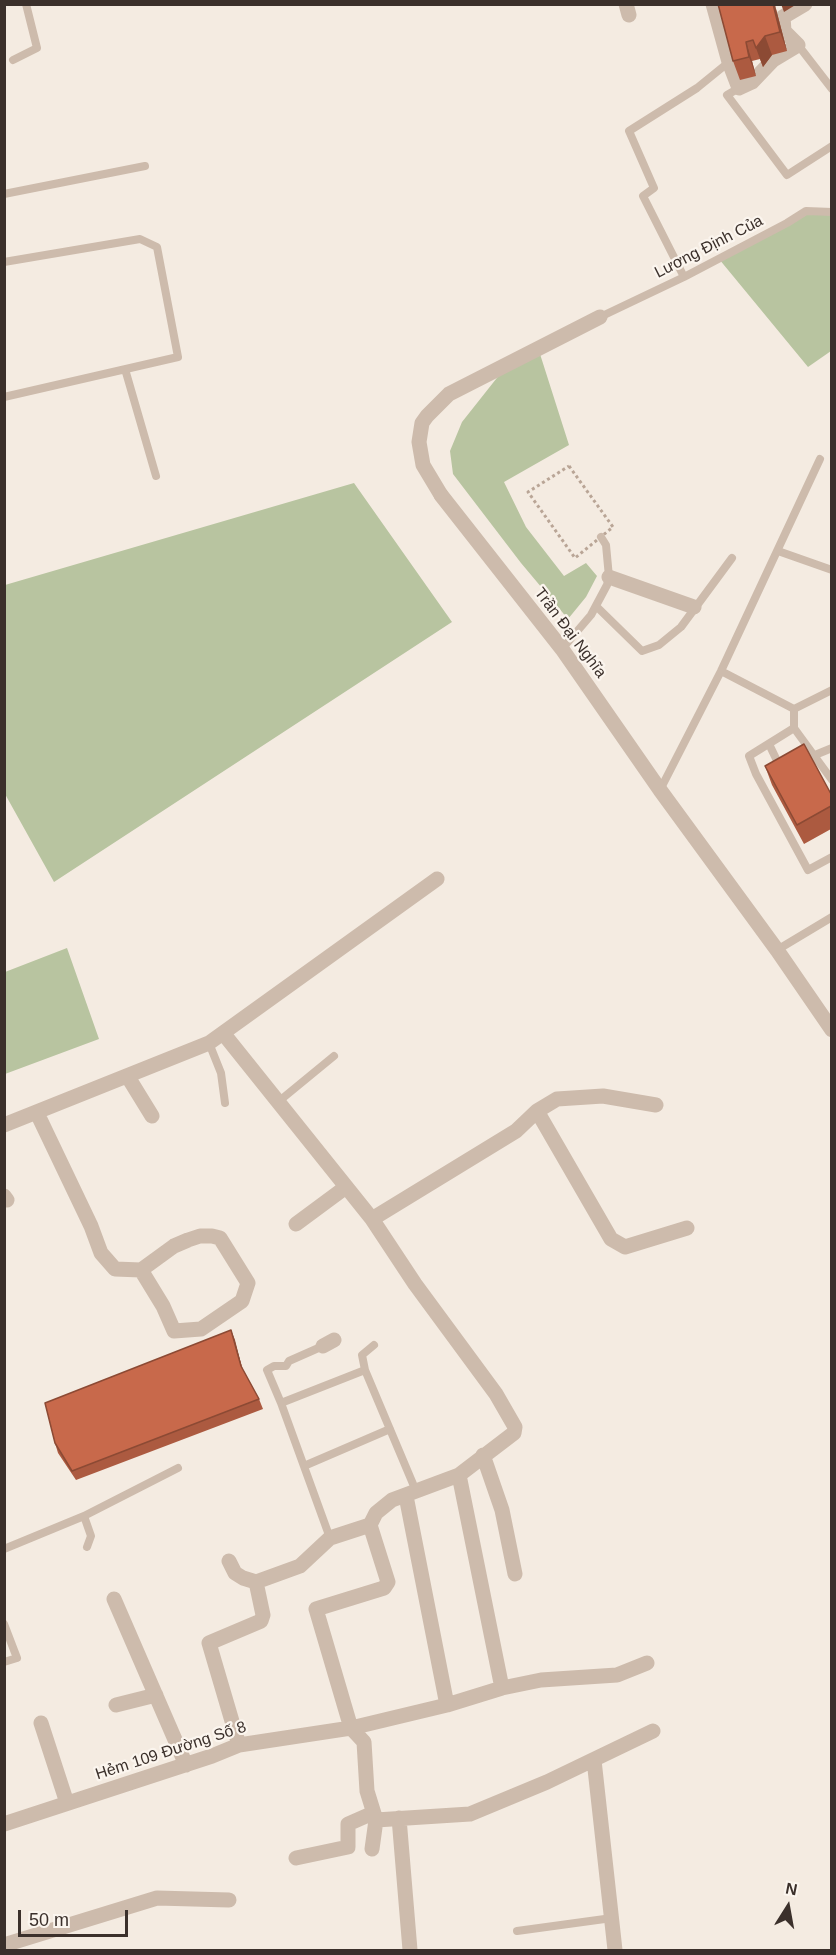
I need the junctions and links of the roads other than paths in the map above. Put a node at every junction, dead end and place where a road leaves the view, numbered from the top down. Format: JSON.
{"nodes":[{"id":1,"x":26,"y":4,"type":"edge"},
{"id":2,"x":713,"y":4,"type":"edge"},
{"id":3,"x":805,"y":4,"type":"edge"},
{"id":4,"x":798,"y":45,"type":"junction"},
{"id":5,"x":13,"y":60,"type":"dead end"},
{"id":6,"x":729,"y":62,"type":"junction"},
{"id":7,"x":739,"y":88,"type":"junction"},
{"id":8,"x":831,"y":89,"type":"edge"},
{"id":9,"x":831,"y":146,"type":"edge"},
{"id":10,"x":145,"y":166,"type":"dead end"},
{"id":11,"x":4,"y":194,"type":"edge"},
{"id":12,"x":831,"y":212,"type":"edge"},
{"id":13,"x":4,"y":262,"type":"edge"},
{"id":14,"x":684,"y":278,"type":"junction"},
{"id":15,"x":600,"y":317,"type":"joint"},
{"id":16,"x":125,"y":369,"type":"junction"},
{"id":17,"x":4,"y":397,"type":"edge"},
{"id":18,"x":820,"y":459,"type":"dead end"},
{"id":19,"x":156,"y":476,"type":"dead end"},
{"id":20,"x":601,"y":537,"type":"road end"},
{"id":21,"x":778,"y":550,"type":"junction"},
{"id":22,"x":732,"y":558,"type":"dead end"},
{"id":23,"x":831,"y":570,"type":"edge"},
{"id":24,"x":609,"y":577,"type":"junction"},
{"id":25,"x":597,"y":607,"type":"junction"},
{"id":26,"x":694,"y":607,"type":"junction"},
{"id":27,"x":562,"y":649,"type":"junction"},
{"id":28,"x":721,"y":671,"type":"junction"},
{"id":29,"x":831,"y":690,"type":"edge"},
{"id":30,"x":794,"y":709,"type":"junction"},
{"id":31,"x":794,"y":728,"type":"junction"},
{"id":32,"x":768,"y":744,"type":"junction"},
{"id":33,"x":831,"y":748,"type":"edge"},
{"id":34,"x":815,"y":755,"type":"junction"},
{"id":35,"x":784,"y":775,"type":"edge"},
{"id":36,"x":831,"y":780,"type":"edge"},
{"id":37,"x":660,"y":790,"type":"junction"},
{"id":38,"x":831,"y":857,"type":"edge"},
{"id":39,"x":437,"y":879,"type":"dead end"},
{"id":40,"x":831,"y":917,"type":"edge"},
{"id":41,"x":777,"y":950,"type":"junction"},
{"id":42,"x":831,"y":1030,"type":"edge"},
{"id":43,"x":223,"y":1033,"type":"junction"},
{"id":44,"x":209,"y":1043,"type":"junction"},
{"id":45,"x":334,"y":1056,"type":"dead end"},
{"id":46,"x":129,"y":1077,"type":"junction"},
{"id":47,"x":278,"y":1102,"type":"junction"},
{"id":48,"x":225,"y":1103,"type":"dead end"},
{"id":49,"x":656,"y":1105,"type":"dead end"},
{"id":50,"x":537,"y":1111,"type":"junction"},
{"id":51,"x":37,"y":1113,"type":"junction"},
{"id":52,"x":152,"y":1116,"type":"dead end"},
{"id":53,"x":4,"y":1125,"type":"edge"},
{"id":54,"x":346,"y":1187,"type":"junction"},
{"id":55,"x":372,"y":1220,"type":"junction"},
{"id":56,"x":296,"y":1224,"type":"dead end"},
{"id":57,"x":687,"y":1228,"type":"dead end"},
{"id":58,"x":141,"y":1270,"type":"junction"},
{"id":59,"x":328,"y":1343,"type":"dead end"},
{"id":60,"x":374,"y":1345,"type":"dead end"},
{"id":61,"x":364,"y":1370,"type":"junction"},
{"id":62,"x":281,"y":1403,"type":"junction"},
{"id":63,"x":390,"y":1428,"type":"junction"},
{"id":64,"x":483,"y":1455,"type":"junction"},
{"id":65,"x":304,"y":1466,"type":"junction"},
{"id":66,"x":178,"y":1468,"type":"dead end"},
{"id":67,"x":459,"y":1475,"type":"junction"},
{"id":68,"x":411,"y":1493,"type":"junction"},
{"id":69,"x":84,"y":1516,"type":"junction"},
{"id":70,"x":370,"y":1525,"type":"junction"},
{"id":71,"x":330,"y":1538,"type":"junction"},
{"id":72,"x":87,"y":1547,"type":"dead end"},
{"id":73,"x":4,"y":1549,"type":"edge"},
{"id":74,"x":229,"y":1561,"type":"dead end"},
{"id":75,"x":515,"y":1574,"type":"dead end"},
{"id":76,"x":256,"y":1582,"type":"junction"},
{"id":77,"x":114,"y":1599,"type":"dead end"},
{"id":78,"x":4,"y":1624,"type":"edge"},
{"id":79,"x":4,"y":1662,"type":"edge"},
{"id":80,"x":647,"y":1663,"type":"dead end"},
{"id":81,"x":502,"y":1688,"type":"junction"},
{"id":82,"x":156,"y":1695,"type":"junction"},
{"id":83,"x":116,"y":1704,"type":"dead end"},
{"id":84,"x":447,"y":1705,"type":"junction"},
{"id":85,"x":41,"y":1723,"type":"dead end"},
{"id":86,"x":351,"y":1728,"type":"junction"},
{"id":87,"x":653,"y":1731,"type":"dead end"},
{"id":88,"x":239,"y":1745,"type":"junction"},
{"id":89,"x":594,"y":1760,"type":"junction"},
{"id":90,"x":186,"y":1765,"type":"junction"},
{"id":91,"x":68,"y":1803,"type":"junction"},
{"id":92,"x":374,"y":1816,"type":"junction"},
{"id":93,"x":399,"y":1818,"type":"junction"},
{"id":94,"x":4,"y":1824,"type":"edge"},
{"id":95,"x":372,"y":1849,"type":"dead end"},
{"id":96,"x":296,"y":1858,"type":"dead end"},
{"id":97,"x":229,"y":1900,"type":"dead end"},
{"id":98,"x":612,"y":1918,"type":"junction"},
{"id":99,"x":517,"y":1931,"type":"dead end"},
{"id":100,"x":4,"y":1945,"type":"edge"},
{"id":101,"x":410,"y":1950,"type":"edge"},
{"id":102,"x":615,"y":1950,"type":"edge"}],
"edges":[{"from":1,"to":5,"type":"lane"},
{"from":2,"to":6,"type":"street"},
{"from":3,"to":4,"type":"street"},
{"from":4,"to":7,"type":"street"},
{"from":4,"to":8,"type":"lane"},
{"from":6,"to":7,"type":"street"},
{"from":6,"to":14,"type":"lane"},
{"from":7,"to":9,"type":"lane"},
{"from":10,"to":11,"type":"lane"},
{"from":12,"to":14,"type":"lane","name":"Lương Định Của"},
{"from":13,"to":16,"type":"lane"},
{"from":14,"to":15,"type":"lane","name":"Lương Định Của"},
{"from":15,"to":27,"type":"street","name":"Trần Đại Nghĩa"},
{"from":16,"to":17,"type":"lane"},
{"from":16,"to":19,"type":"lane"},
{"from":18,"to":21,"type":"lane"},
{"from":20,"to":24,"type":"lane"},
{"from":21,"to":23,"type":"lane"},
{"from":21,"to":28,"type":"lane"},
{"from":22,"to":26,"type":"lane"},
{"from":24,"to":25,"type":"lane"},
{"from":24,"to":26,"type":"street"},
{"from":25,"to":26,"type":"lane"},
{"from":25,"to":27,"type":"lane"},
{"from":27,"to":37,"type":"street","name":"Trần Đại Nghĩa"},
{"from":28,"to":30,"type":"lane"},
{"from":28,"to":37,"type":"lane"},
{"from":29,"to":30,"type":"lane"},
{"from":30,"to":31,"type":"lane"},
{"from":31,"to":32,"type":"lane"},
{"from":31,"to":34,"type":"lane"},
{"from":32,"to":35,"type":"lane"},
{"from":32,"to":38,"type":"lane"},
{"from":33,"to":34,"type":"lane"},
{"from":34,"to":36,"type":"lane"},
{"from":37,"to":41,"type":"street","name":"Trần Đại Nghĩa"},
{"from":39,"to":43,"type":"street"},
{"from":40,"to":41,"type":"lane"},
{"from":41,"to":42,"type":"street","name":"Trần Đại Nghĩa"},
{"from":43,"to":44,"type":"street"},
{"from":43,"to":47,"type":"street"},
{"from":44,"to":46,"type":"street"},
{"from":44,"to":48,"type":"lane"},
{"from":45,"to":47,"type":"lane"},
{"from":46,"to":51,"type":"street"},
{"from":46,"to":52,"type":"street"},
{"from":47,"to":54,"type":"street"},
{"from":49,"to":50,"type":"street"},
{"from":50,"to":55,"type":"street"},
{"from":50,"to":57,"type":"street"},
{"from":51,"to":53,"type":"street"},
{"from":51,"to":58,"type":"street"},
{"from":54,"to":55,"type":"street"},
{"from":54,"to":56,"type":"street"},
{"from":55,"to":64,"type":"street"},
{"from":58,"to":58,"type":"street"},
{"from":59,"to":62,"type":"lane"},
{"from":60,"to":61,"type":"lane"},
{"from":61,"to":62,"type":"lane"},
{"from":61,"to":63,"type":"lane"},
{"from":62,"to":65,"type":"lane"},
{"from":63,"to":65,"type":"lane"},
{"from":63,"to":68,"type":"lane"},
{"from":64,"to":67,"type":"street"},
{"from":64,"to":75,"type":"street"},
{"from":65,"to":71,"type":"lane"},
{"from":66,"to":69,"type":"lane"},
{"from":67,"to":68,"type":"street"},
{"from":67,"to":81,"type":"street"},
{"from":68,"to":70,"type":"street"},
{"from":68,"to":84,"type":"street"},
{"from":69,"to":72,"type":"lane"},
{"from":69,"to":73,"type":"lane"},
{"from":70,"to":71,"type":"street"},
{"from":70,"to":86,"type":"street"},
{"from":71,"to":76,"type":"street"},
{"from":74,"to":76,"type":"street"},
{"from":76,"to":88,"type":"street"},
{"from":77,"to":82,"type":"street"},
{"from":78,"to":79,"type":"lane"},
{"from":80,"to":81,"type":"street","name":"Hẻm 109 Đường Số 8"},
{"from":81,"to":84,"type":"street","name":"Hẻm 109 Đường Số 8"},
{"from":82,"to":83,"type":"street"},
{"from":82,"to":90,"type":"street"},
{"from":84,"to":86,"type":"street","name":"Hẻm 109 Đường Số 8"},
{"from":85,"to":91,"type":"street"},
{"from":86,"to":88,"type":"street","name":"Hẻm 109 Đường Số 8"},
{"from":86,"to":92,"type":"street"},
{"from":87,"to":89,"type":"street"},
{"from":88,"to":90,"type":"street","name":"Hẻm 109 Đường Số 8"},
{"from":89,"to":93,"type":"street"},
{"from":89,"to":98,"type":"street"},
{"from":90,"to":91,"type":"street","name":"Hẻm 109 Đường Số 8"},
{"from":91,"to":94,"type":"street","name":"Hẻm 109 Đường Số 8"},
{"from":92,"to":93,"type":"street"},
{"from":92,"to":95,"type":"street"},
{"from":92,"to":96,"type":"street"},
{"from":93,"to":101,"type":"street"},
{"from":97,"to":100,"type":"street"},
{"from":98,"to":99,"type":"lane"},
{"from":98,"to":102,"type":"street"}]}
